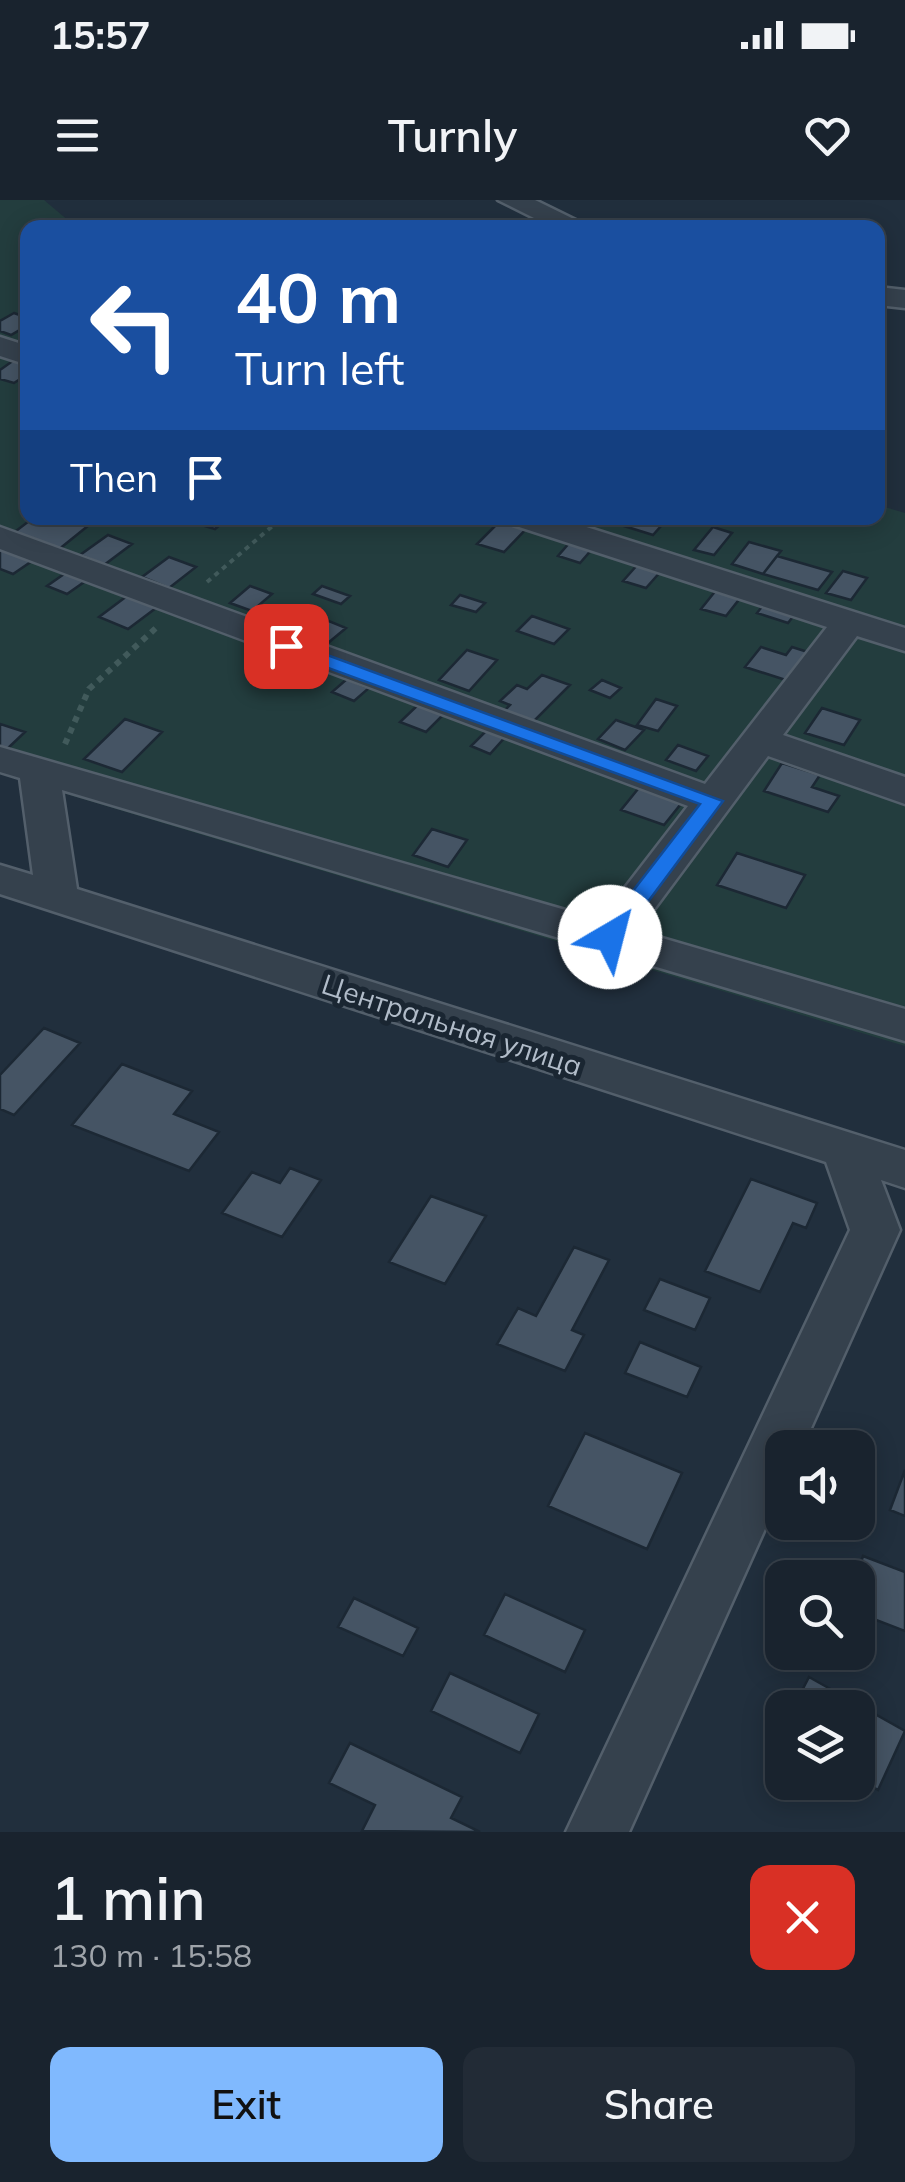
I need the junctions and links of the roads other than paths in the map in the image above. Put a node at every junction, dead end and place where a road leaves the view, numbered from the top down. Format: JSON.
{"nodes":[{"id":1,"x":511,"y":200,"type":"edge"},
{"id":2,"x":559,"y":220,"type":"edge"},
{"id":3,"x":547,"y":525,"type":"edge"},
{"id":4,"x":0,"y":537,"type":"edge"},
{"id":5,"x":849,"y":622,"type":"junction"},
{"id":6,"x":905,"y":640,"type":"edge"},
{"id":7,"x":758,"y":740,"type":"junction"},
{"id":8,"x":20,"y":764,"type":"edge"},
{"id":9,"x":905,"y":791,"type":"edge"},
{"id":10,"x":713,"y":801,"type":"junction"},
{"id":11,"x":0,"y":880,"type":"edge"},
{"id":12,"x":57,"y":899,"type":"junction"},
{"id":13,"x":610,"y":937,"type":"junction"},
{"id":14,"x":905,"y":1025,"type":"edge"},
{"id":15,"x":846,"y":1151,"type":"junction"},
{"id":16,"x":905,"y":1170,"type":"edge"},
{"id":17,"x":890,"y":1222,"type":"edge"},
{"id":18,"x":597,"y":1832,"type":"edge"}],
"edges":[{"from":1,"to":2,"type":"street"},
{"from":3,"to":5,"type":"street"},
{"from":4,"to":10,"type":"street"},
{"from":5,"to":6,"type":"street"},
{"from":5,"to":7,"type":"street"},
{"from":7,"to":9,"type":"street"},
{"from":7,"to":10,"type":"street"},
{"from":8,"to":12,"type":"street"},
{"from":8,"to":13,"type":"street"},
{"from":10,"to":13,"type":"street"},
{"from":11,"to":12,"type":"street","name":"Центральная улица"},
{"from":12,"to":15,"type":"street","name":"Центральная улица"},
{"from":13,"to":14,"type":"street"},
{"from":15,"to":16,"type":"street","name":"Центральная улица"},
{"from":15,"to":17,"type":"street"},
{"from":17,"to":18,"type":"street"}]}
